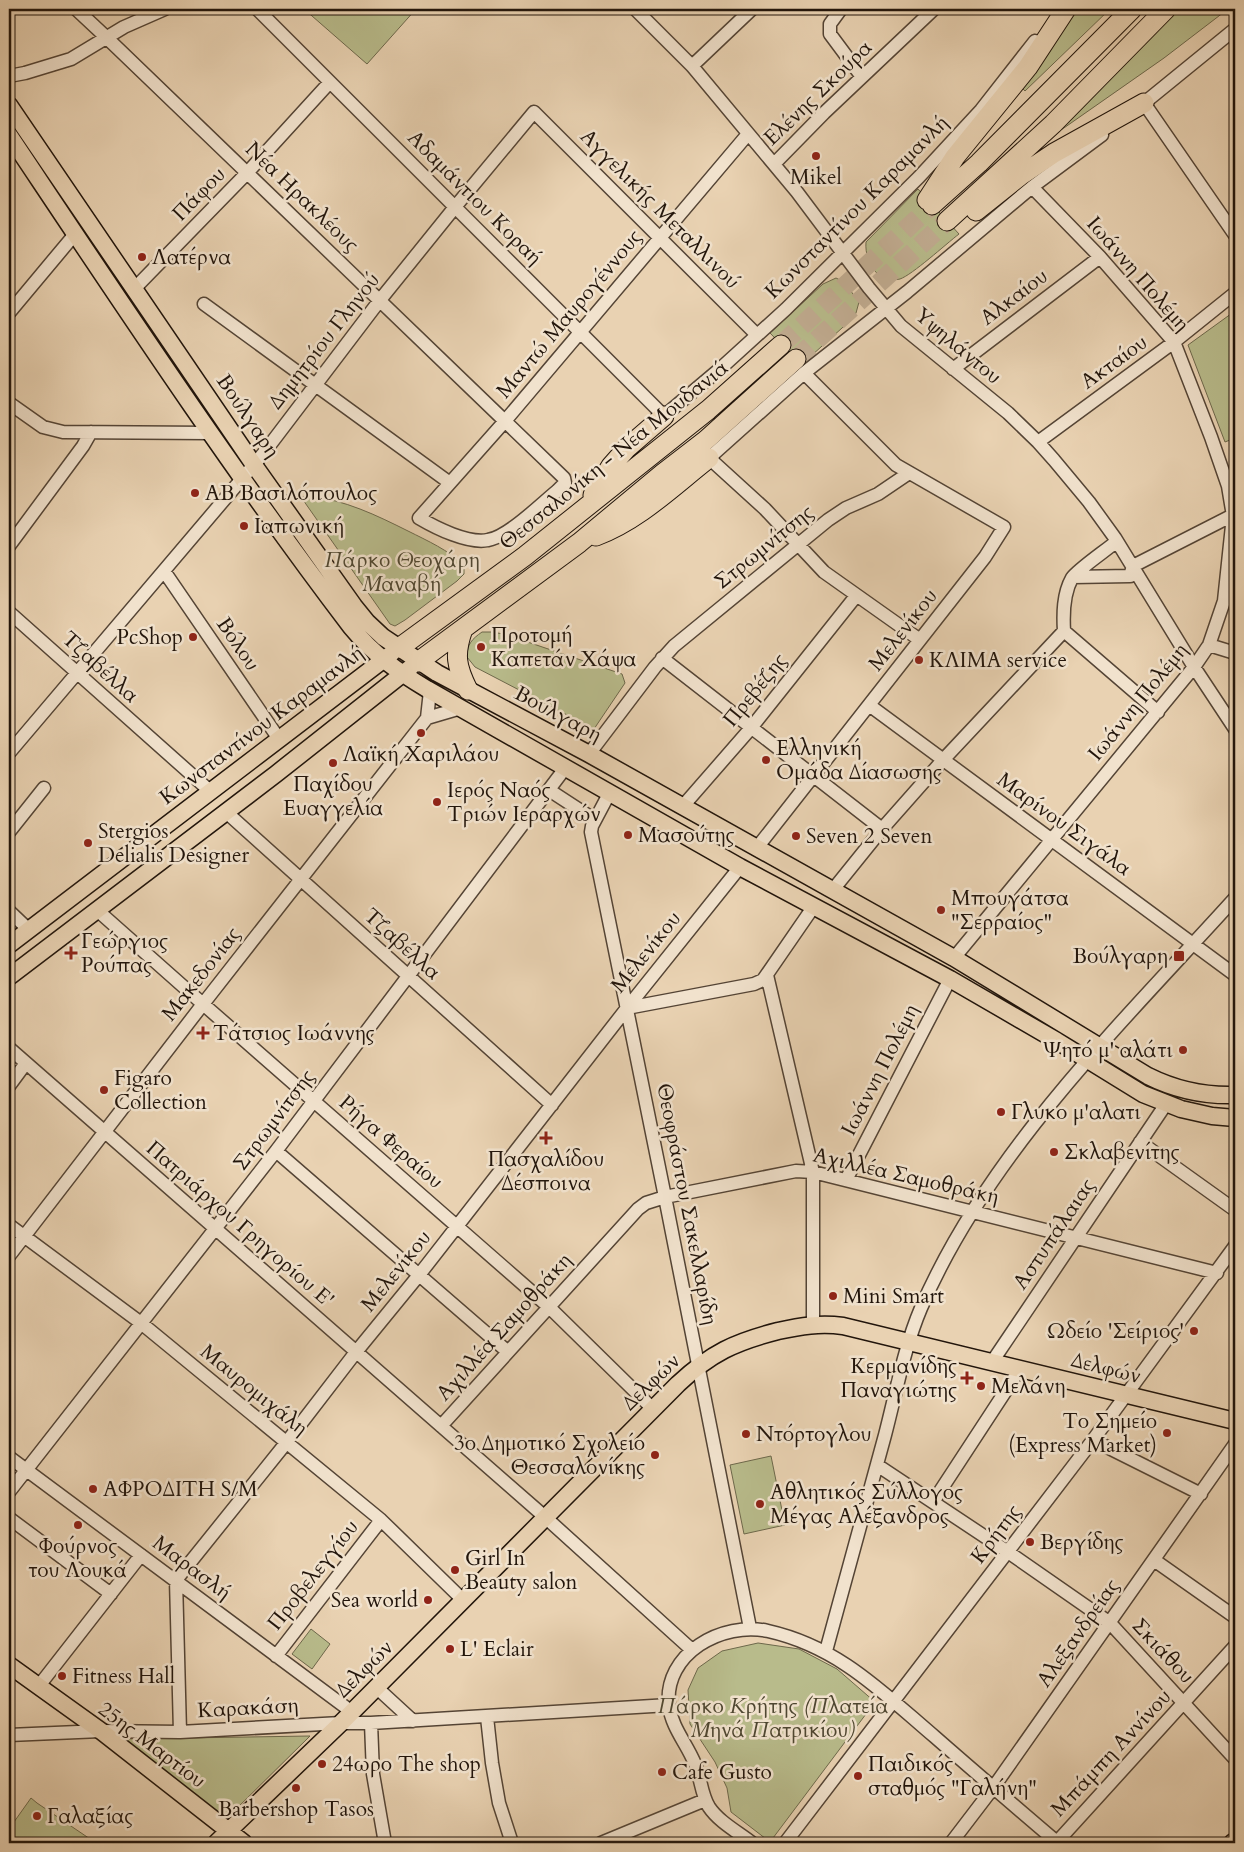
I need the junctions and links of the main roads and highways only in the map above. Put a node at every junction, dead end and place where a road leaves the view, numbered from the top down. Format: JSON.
{"nodes":[{"id":1,"x":1066,"y":9,"type":"edge"},
{"id":2,"x":1132,"y":9,"type":"edge"},
{"id":3,"x":1166,"y":9,"type":"edge"},
{"id":4,"x":1144,"y":103,"type":"road end"},
{"id":5,"x":9,"y":105,"type":"edge"},
{"id":6,"x":9,"y":135,"type":"edge"},
{"id":7,"x":781,"y":345,"type":"tunnel mouth"},
{"id":8,"x":800,"y":366,"type":"tunnel mouth"},
{"id":9,"x":664,"y":416,"type":"road end"},
{"id":10,"x":708,"y":458,"type":"road end"},
{"id":11,"x":587,"y":505,"type":"junction"},
{"id":12,"x":579,"y":543,"type":"junction"},
{"id":13,"x":463,"y":628,"type":"junction"},
{"id":14,"x":399,"y":648,"type":"junction"},
{"id":15,"x":382,"y":660,"type":"junction"},
{"id":16,"x":418,"y":662,"type":"junction"},
{"id":17,"x":402,"y":674,"type":"junction"},
{"id":18,"x":468,"y":690,"type":"junction"},
{"id":19,"x":9,"y":945,"type":"edge"},
{"id":20,"x":9,"y":976,"type":"edge"},
{"id":21,"x":1235,"y":1095,"type":"edge"},
{"id":22,"x":1235,"y":1118,"type":"edge"},
{"id":23,"x":1235,"y":1421,"type":"edge"},
{"id":24,"x":9,"y":1665,"type":"edge"},
{"id":25,"x":229,"y":1832,"type":"junction"},
{"id":26,"x":216,"y":1843,"type":"edge"},
{"id":27,"x":244,"y":1843,"type":"edge"}],
"edges":[{"from":1,"to":2,"type":"highway"},
{"from":3,"to":4,"type":"highway"},
{"from":5,"to":14,"type":"main road","name":"Βούλγαρη"},
{"from":6,"to":15,"type":"main road","name":"Βούλγαρη"},
{"from":7,"to":11,"type":"highway","name":"Θεσσαλονίκη - Νέα Μουδανιά"},
{"from":8,"to":12,"type":"highway","name":"Θεσσαλονίκη - Νέα Μουδανιά"},
{"from":9,"to":11,"type":"highway"},
{"from":10,"to":12,"type":"highway"},
{"from":11,"to":14,"type":"highway","name":"Θεσσαλονίκη - Νέα Μουδανιά"},
{"from":12,"to":13,"type":"highway","name":"Θεσσαλονίκη - Νέα Μουδανιά"},
{"from":13,"to":16,"type":"highway","name":"Θεσσαλονίκη - Νέα Μουδανιά"},
{"from":13,"to":18,"type":"highway"},
{"from":14,"to":15,"type":"main road","name":"Κωνσταντίνου Καραμανλή"},
{"from":14,"to":16,"type":"main road","name":"Βούλγαρη"},
{"from":15,"to":17,"type":"main road","name":"Βούλγαρη"},
{"from":15,"to":19,"type":"main road","name":"Κωνσταντίνου Καραμανλή"},
{"from":16,"to":17,"type":"main road","name":"Κωνσταντίνου Καραμανλή"},
{"from":16,"to":18,"type":"main road","name":"Βούλγαρη"},
{"from":17,"to":20,"type":"main road","name":"Κωνσταντίνου Καραμανλή"},
{"from":17,"to":22,"type":"main road","name":"Βούλγαρη"},
{"from":18,"to":21,"type":"main road","name":"Βούλγαρη"},
{"from":23,"to":25,"type":"main road","name":"Δελφών"},
{"from":24,"to":25,"type":"main road","name":"25ης Μαρτίου"},
{"from":25,"to":26,"type":"main road","name":"Δελφών"},
{"from":25,"to":27,"type":"main road","name":"25ης Μαρτίου"}]}
